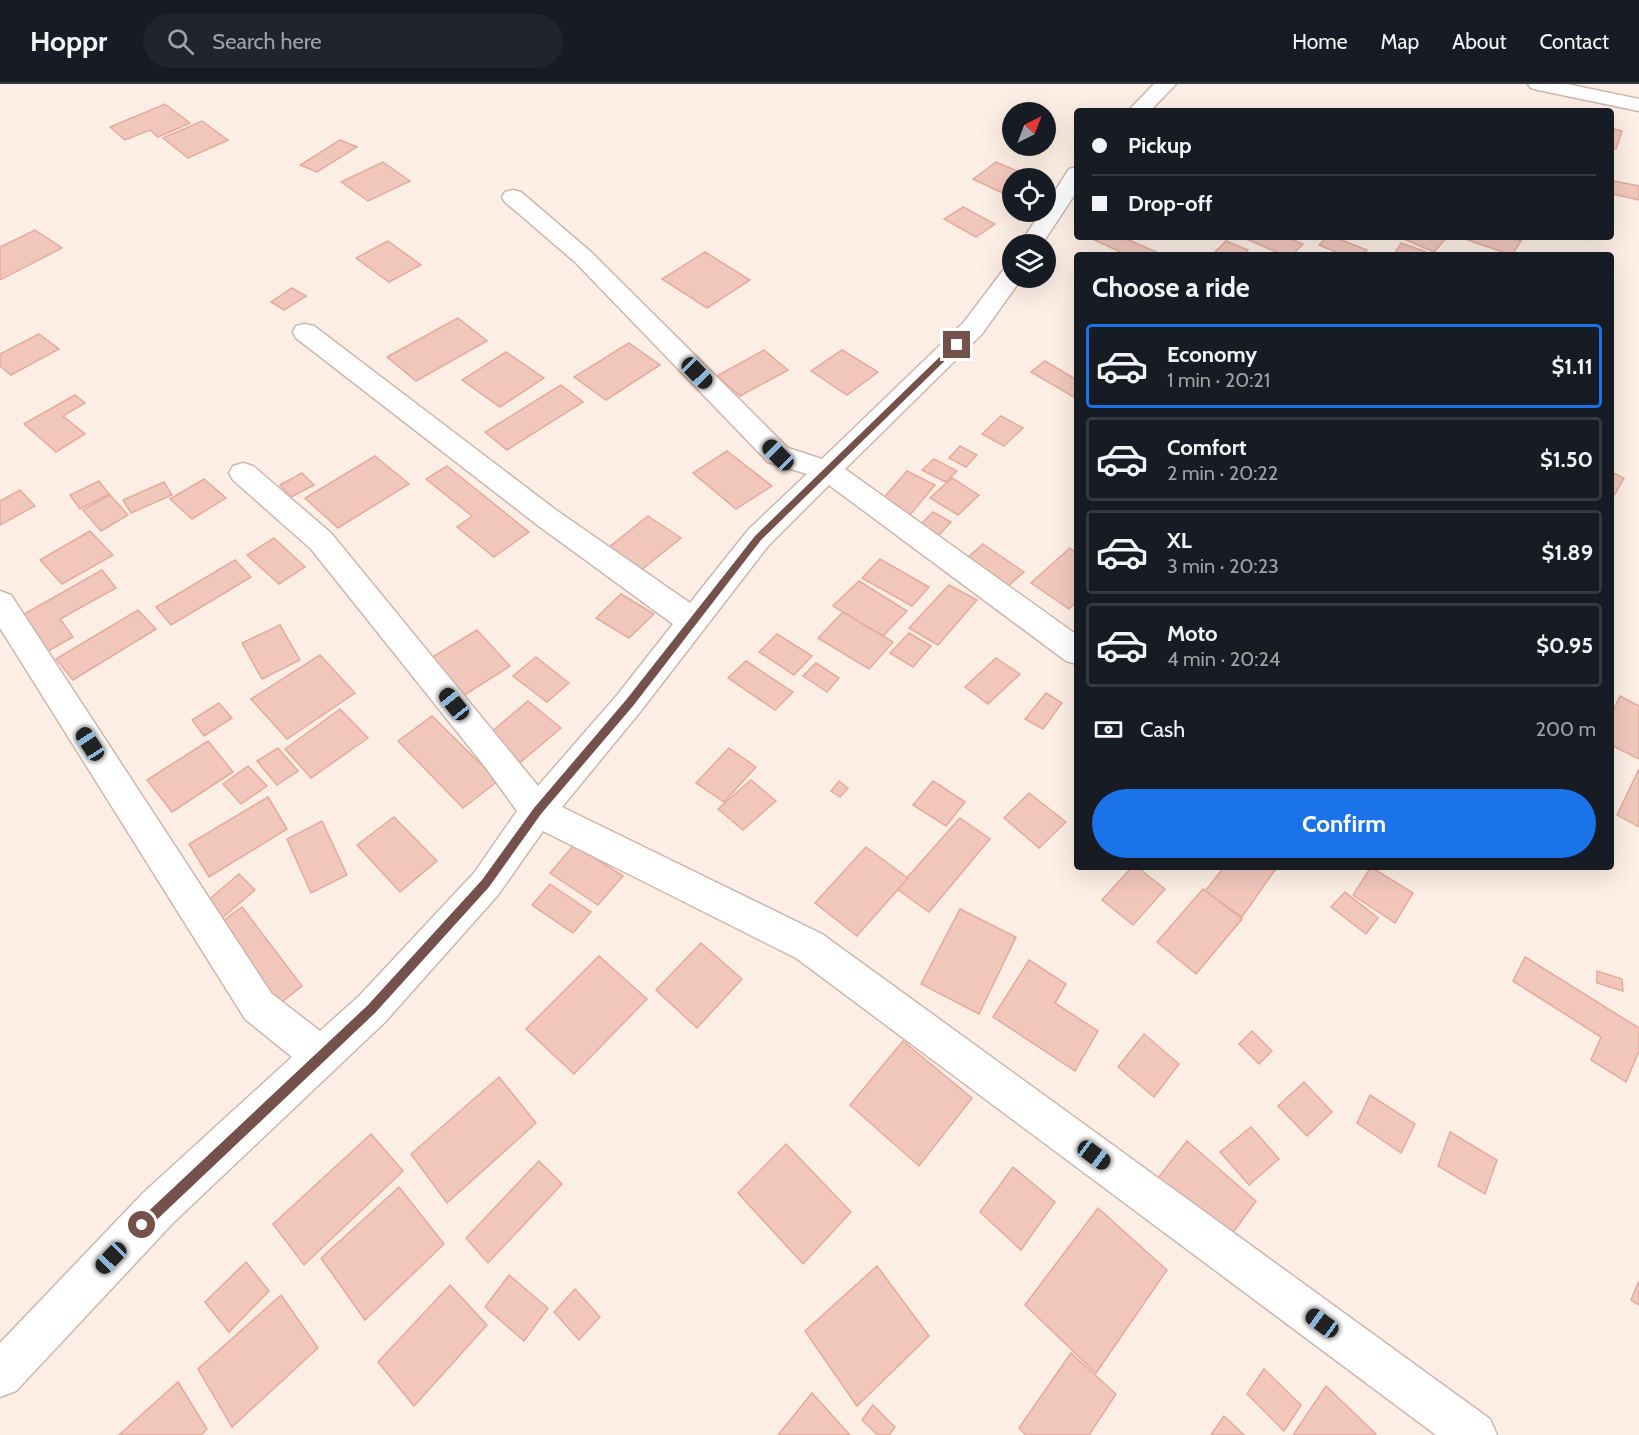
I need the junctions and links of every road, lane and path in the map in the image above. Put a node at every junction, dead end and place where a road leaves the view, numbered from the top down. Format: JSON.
{"nodes":[{"id":1,"x":1166,"y":84,"type":"edge"},
{"id":2,"x":1538,"y":84,"type":"edge"},
{"id":3,"x":1639,"y":105,"type":"edge"},
{"id":4,"x":1141,"y":108,"type":"edge"},
{"id":5,"x":1074,"y":179,"type":"edge"},
{"id":6,"x":513,"y":197,"type":"dead end"},
{"id":7,"x":1038,"y":234,"type":"edge"},
{"id":8,"x":1002,"y":288,"type":"edge"},
{"id":9,"x":305,"y":332,"type":"dead end"},
{"id":10,"x":826,"y":470,"type":"junction"},
{"id":11,"x":243,"y":473,"type":"dead end"},
{"id":12,"x":0,"y":603,"type":"edge"},
{"id":13,"x":692,"y":621,"type":"junction"},
{"id":14,"x":1074,"y":650,"type":"edge"},
{"id":15,"x":537,"y":811,"type":"junction"},
{"id":16,"x":321,"y":1056,"type":"junction"},
{"id":17,"x":0,"y":1375,"type":"edge"},
{"id":18,"x":1474,"y":1435,"type":"edge"}],
"edges":[{"from":1,"to":4,"type":"street"},
{"from":2,"to":3,"type":"street"},
{"from":5,"to":7,"type":"street"},
{"from":6,"to":10,"type":"street"},
{"from":8,"to":10,"type":"street"},
{"from":9,"to":13,"type":"street"},
{"from":10,"to":13,"type":"street"},
{"from":10,"to":14,"type":"street"},
{"from":11,"to":15,"type":"street"},
{"from":12,"to":16,"type":"street"},
{"from":13,"to":15,"type":"street"},
{"from":15,"to":16,"type":"street"},
{"from":15,"to":18,"type":"street"},
{"from":16,"to":17,"type":"street"}]}
